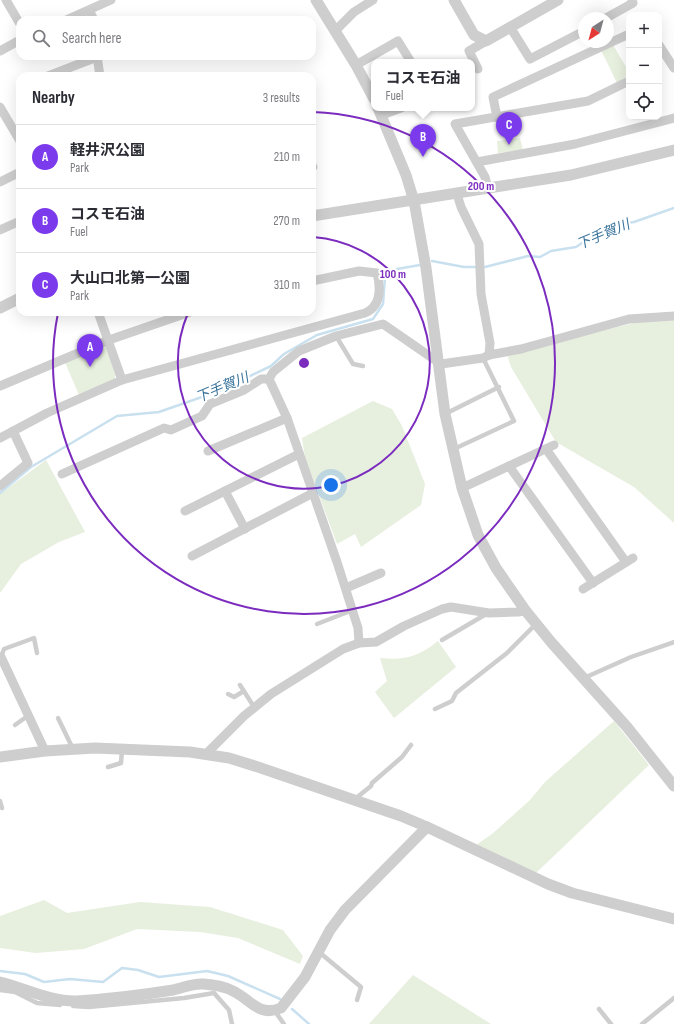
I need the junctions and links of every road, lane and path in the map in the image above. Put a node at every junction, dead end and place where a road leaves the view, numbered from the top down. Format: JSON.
{"nodes":[{"id":1,"x":6,"y":0,"type":"edge"},
{"id":2,"x":111,"y":0,"type":"edge"},
{"id":3,"x":316,"y":0,"type":"edge"},
{"id":4,"x":373,"y":0,"type":"edge"},
{"id":5,"x":454,"y":0,"type":"edge"},
{"id":6,"x":558,"y":0,"type":"edge"},
{"id":7,"x":632,"y":0,"type":"edge"},
{"id":8,"x":89,"y":10,"type":"junction"},
{"id":9,"x":614,"y":14,"type":"edge"},
{"id":10,"x":75,"y":16,"type":"edge"},
{"id":11,"x":92,"y":16,"type":"edge"},
{"id":12,"x":16,"y":17,"type":"edge"},
{"id":13,"x":510,"y":27,"type":"junction"},
{"id":14,"x":335,"y":31,"type":"junction"},
{"id":15,"x":578,"y":34,"type":"edge"},
{"id":16,"x":626,"y":35,"type":"edge"},
{"id":17,"x":486,"y":41,"type":"junction"},
{"id":18,"x":16,"y":42,"type":"edge"},
{"id":19,"x":662,"y":48,"type":"edge"},
{"id":20,"x":0,"y":51,"type":"edge"},
{"id":21,"x":409,"y":59,"type":"edge"},
{"id":22,"x":472,"y":59,"type":"edge"},
{"id":23,"x":87,"y":60,"type":"edge"},
{"id":24,"x":98,"y":60,"type":"edge"},
{"id":25,"x":475,"y":64,"type":"edge"},
{"id":26,"x":356,"y":65,"type":"junction"},
{"id":27,"x":674,"y":68,"type":"edge"},
{"id":28,"x":478,"y":69,"type":"dead end"},
{"id":29,"x":58,"y":72,"type":"edge"},
{"id":30,"x":99,"y":72,"type":"edge"},
{"id":31,"x":626,"y":82,"type":"edge"},
{"id":32,"x":371,"y":93,"type":"edge"},
{"id":33,"x":0,"y":107,"type":"edge"},
{"id":34,"x":380,"y":112,"type":"edge"},
{"id":35,"x":497,"y":117,"type":"junction"},
{"id":36,"x":674,"y":118,"type":"edge"},
{"id":37,"x":662,"y":119,"type":"edge"},
{"id":38,"x":648,"y":120,"type":"edge"},
{"id":39,"x":16,"y":134,"type":"edge"},
{"id":40,"x":674,"y":150,"type":"edge"},
{"id":41,"x":477,"y":162,"type":"junction"},
{"id":42,"x":16,"y":174,"type":"edge"},
{"id":43,"x":0,"y":182,"type":"edge"},
{"id":44,"x":488,"y":188,"type":"junction"},
{"id":45,"x":458,"y":194,"type":"junction"},
{"id":46,"x":414,"y":201,"type":"junction"},
{"id":47,"x":316,"y":215,"type":"edge"},
{"id":48,"x":16,"y":224,"type":"edge"},
{"id":49,"x":0,"y":230,"type":"edge"},
{"id":50,"x":316,"y":280,"type":"edge"},
{"id":51,"x":16,"y":300,"type":"edge"},
{"id":52,"x":0,"y":308,"type":"edge"},
{"id":53,"x":100,"y":316,"type":"edge"},
{"id":54,"x":178,"y":316,"type":"edge"},
{"id":55,"x":674,"y":316,"type":"edge"},
{"id":56,"x":336,"y":336,"type":"junction"},
{"id":57,"x":109,"y":340,"type":"junction"},
{"id":58,"x":486,"y":356,"type":"junction"},
{"id":59,"x":437,"y":362,"type":"junction"},
{"id":60,"x":362,"y":366,"type":"dead end"},
{"id":61,"x":269,"y":379,"type":"junction"},
{"id":62,"x":122,"y":380,"type":"junction"},
{"id":63,"x":0,"y":386,"type":"edge"},
{"id":64,"x":499,"y":387,"type":"junction"},
{"id":65,"x":445,"y":414,"type":"junction"},
{"id":66,"x":287,"y":418,"type":"junction"},
{"id":67,"x":13,"y":431,"type":"junction"},
{"id":68,"x":0,"y":438,"type":"edge"},
{"id":69,"x":452,"y":450,"type":"junction"},
{"id":70,"x":208,"y":451,"type":"dead end"},
{"id":71,"x":299,"y":454,"type":"junction"},
{"id":72,"x":509,"y":466,"type":"junction"},
{"id":73,"x":62,"y":474,"type":"dead end"},
{"id":74,"x":0,"y":486,"type":"edge"},
{"id":75,"x":462,"y":488,"type":"junction"},
{"id":76,"x":225,"y":491,"type":"junction"},
{"id":77,"x":313,"y":493,"type":"junction"},
{"id":78,"x":186,"y":511,"type":"dead end"},
{"id":79,"x":245,"y":529,"type":"junction"},
{"id":80,"x":192,"y":556,"type":"dead end"},
{"id":81,"x":381,"y":573,"type":"dead end"},
{"id":82,"x":593,"y":583,"type":"junction"},
{"id":83,"x":346,"y":588,"type":"junction"},
{"id":84,"x":583,"y":589,"type":"dead end"},
{"id":85,"x":353,"y":610,"type":"junction"},
{"id":86,"x":525,"y":610,"type":"junction"},
{"id":87,"x":489,"y":612,"type":"junction"},
{"id":88,"x":317,"y":624,"type":"dead end"},
{"id":89,"x":536,"y":624,"type":"junction"},
{"id":90,"x":442,"y":640,"type":"dead end"},
{"id":91,"x":674,"y":642,"type":"edge"},
{"id":92,"x":359,"y":643,"type":"junction"},
{"id":93,"x":37,"y":653,"type":"dead end"},
{"id":94,"x":2,"y":657,"type":"joint"},
{"id":95,"x":584,"y":678,"type":"junction"},
{"id":96,"x":240,"y":685,"type":"dead end"},
{"id":97,"x":244,"y":691,"type":"junction"},
{"id":98,"x":228,"y":694,"type":"dead end"},
{"id":99,"x":254,"y":707,"type":"junction"},
{"id":100,"x":434,"y":709,"type":"dead end"},
{"id":101,"x":29,"y":715,"type":"junction"},
{"id":102,"x":58,"y":718,"type":"dead end"},
{"id":103,"x":15,"y":725,"type":"dead end"},
{"id":104,"x":411,"y":745,"type":"dead end"},
{"id":105,"x":73,"y":749,"type":"junction"},
{"id":106,"x":122,"y":750,"type":"junction"},
{"id":107,"x":46,"y":751,"type":"junction"},
{"id":108,"x":206,"y":754,"type":"junction"},
{"id":109,"x":0,"y":757,"type":"edge"},
{"id":110,"x":108,"y":767,"type":"dead end"},
{"id":111,"x":674,"y":786,"type":"edge"},
{"id":112,"x":354,"y":800,"type":"junction"},
{"id":113,"x":0,"y":801,"type":"edge"},
{"id":114,"x":2,"y":808,"type":"dead end"},
{"id":115,"x":427,"y":827,"type":"junction"},
{"id":116,"x":674,"y":919,"type":"edge"},
{"id":117,"x":319,"y":952,"type":"junction"},
{"id":118,"x":0,"y":982,"type":"edge"},
{"id":119,"x":0,"y":990,"type":"edge"},
{"id":120,"x":674,"y":998,"type":"edge"},
{"id":121,"x":357,"y":1000,"type":"dead end"},
{"id":122,"x":600,"y":1009,"type":"dead end"},
{"id":123,"x":274,"y":1010,"type":"junction"},
{"id":124,"x":232,"y":1024,"type":"edge"},
{"id":125,"x":284,"y":1024,"type":"edge"},
{"id":126,"x":611,"y":1024,"type":"edge"},
{"id":127,"x":643,"y":1024,"type":"edge"}],
"edges":[{"from":1,"to":12,"type":"street"},
{"from":2,"to":8,"type":"street"},
{"from":3,"to":14,"type":"street"},
{"from":4,"to":14,"type":"street"},
{"from":5,"to":17,"type":"street"},
{"from":6,"to":13,"type":"street"},
{"from":7,"to":9,"type":"street"},
{"from":8,"to":10,"type":"street"},
{"from":8,"to":11,"type":"street"},
{"from":13,"to":15,"type":"street"},
{"from":13,"to":17,"type":"street"},
{"from":14,"to":26,"type":"street"},
{"from":16,"to":35,"type":"street"},
{"from":17,"to":22,"type":"street"},
{"from":18,"to":20,"type":"street"},
{"from":19,"to":27,"type":"street"},
{"from":21,"to":26,"type":"street"},
{"from":23,"to":29,"type":"street"},
{"from":24,"to":30,"type":"street"},
{"from":25,"to":28,"type":"street"},
{"from":26,"to":32,"type":"street"},
{"from":31,"to":35,"type":"street"},
{"from":33,"to":39,"type":"street"},
{"from":34,"to":46,"type":"street"},
{"from":35,"to":41,"type":"street"},
{"from":36,"to":37,"type":"street"},
{"from":38,"to":41,"type":"street"},
{"from":40,"to":44,"type":"street"},
{"from":41,"to":44,"type":"street"},
{"from":42,"to":43,"type":"street"},
{"from":44,"to":45,"type":"street"},
{"from":45,"to":46,"type":"street"},
{"from":45,"to":58,"type":"street"},
{"from":46,"to":47,"type":"street"},
{"from":46,"to":59,"type":"street"},
{"from":48,"to":49,"type":"street"},
{"from":50,"to":62,"type":"street"},
{"from":51,"to":52,"type":"street"},
{"from":53,"to":57,"type":"street"},
{"from":54,"to":57,"type":"street"},
{"from":55,"to":58,"type":"street"},
{"from":56,"to":59,"type":"street"},
{"from":56,"to":60,"type":"lane"},
{"from":56,"to":61,"type":"street"},
{"from":57,"to":62,"type":"street"},
{"from":57,"to":63,"type":"street"},
{"from":58,"to":59,"type":"street"},
{"from":58,"to":64,"type":"lane"},
{"from":59,"to":65,"type":"street"},
{"from":61,"to":66,"type":"street"},
{"from":61,"to":73,"type":"street"},
{"from":62,"to":67,"type":"street"},
{"from":64,"to":65,"type":"lane"},
{"from":64,"to":69,"type":"lane"},
{"from":65,"to":69,"type":"street"},
{"from":66,"to":70,"type":"street"},
{"from":66,"to":71,"type":"street"},
{"from":67,"to":68,"type":"street"},
{"from":67,"to":74,"type":"street"},
{"from":69,"to":75,"type":"street"},
{"from":71,"to":76,"type":"street"},
{"from":71,"to":77,"type":"street"},
{"from":72,"to":75,"type":"street"},
{"from":72,"to":82,"type":"street"},
{"from":72,"to":82,"type":"street"},
{"from":75,"to":86,"type":"street"},
{"from":76,"to":78,"type":"street"},
{"from":76,"to":79,"type":"street"},
{"from":77,"to":79,"type":"street"},
{"from":77,"to":83,"type":"street"},
{"from":79,"to":80,"type":"street"},
{"from":81,"to":83,"type":"street"},
{"from":82,"to":84,"type":"street"},
{"from":83,"to":85,"type":"street"},
{"from":85,"to":88,"type":"lane"},
{"from":85,"to":92,"type":"street"},
{"from":86,"to":87,"type":"street"},
{"from":86,"to":89,"type":"street"},
{"from":87,"to":90,"type":"lane"},
{"from":87,"to":92,"type":"street"},
{"from":89,"to":95,"type":"street"},
{"from":89,"to":100,"type":"lane"},
{"from":91,"to":95,"type":"lane"},
{"from":92,"to":99,"type":"street"},
{"from":93,"to":94,"type":"lane"},
{"from":94,"to":101,"type":"street"},
{"from":95,"to":111,"type":"street"},
{"from":96,"to":97,"type":"lane"},
{"from":97,"to":98,"type":"lane"},
{"from":97,"to":99,"type":"lane"},
{"from":99,"to":108,"type":"street"},
{"from":101,"to":103,"type":"lane"},
{"from":101,"to":107,"type":"street"},
{"from":102,"to":105,"type":"lane"},
{"from":104,"to":112,"type":"lane"},
{"from":105,"to":106,"type":"street"},
{"from":105,"to":107,"type":"street"},
{"from":106,"to":108,"type":"street"},
{"from":106,"to":110,"type":"lane"},
{"from":107,"to":109,"type":"street"},
{"from":108,"to":112,"type":"street"},
{"from":112,"to":115,"type":"street"},
{"from":113,"to":114,"type":"lane"},
{"from":115,"to":116,"type":"street"},
{"from":115,"to":117,"type":"street"},
{"from":117,"to":121,"type":"lane"},
{"from":117,"to":123,"type":"street"},
{"from":118,"to":123,"type":"street"},
{"from":119,"to":124,"type":"lane"},
{"from":120,"to":127,"type":"lane"},
{"from":122,"to":126,"type":"lane"},
{"from":123,"to":125,"type":"lane"}]}
